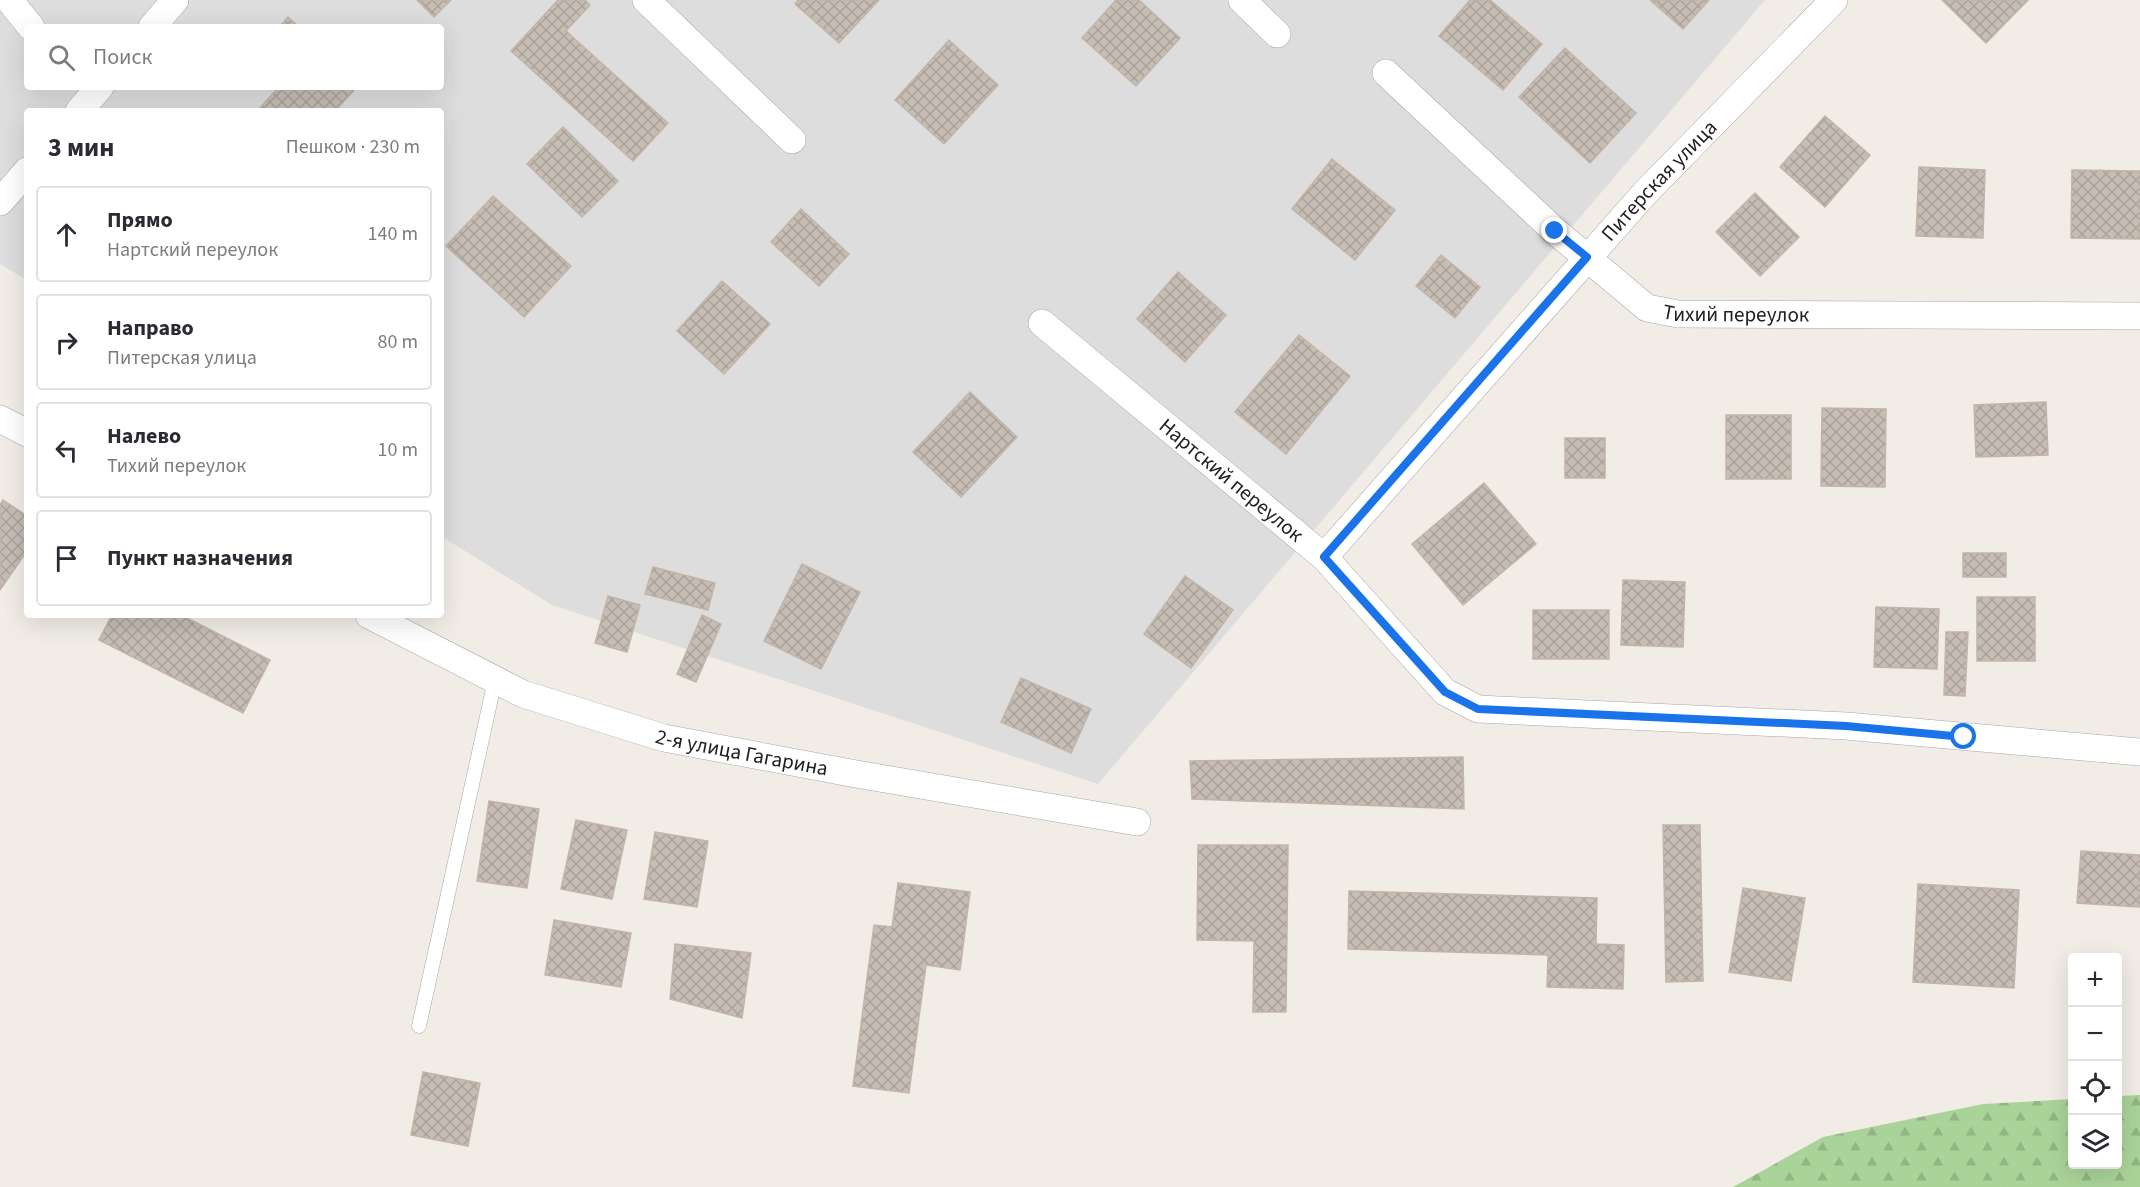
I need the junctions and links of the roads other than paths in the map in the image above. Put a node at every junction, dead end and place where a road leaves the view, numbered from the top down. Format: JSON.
{"nodes":[{"id":1,"x":9,"y":0,"type":"edge"},
{"id":2,"x":175,"y":0,"type":"edge"},
{"id":3,"x":646,"y":0,"type":"edge"},
{"id":4,"x":1242,"y":0,"type":"edge"},
{"id":5,"x":1834,"y":0,"type":"edge"},
{"id":6,"x":29,"y":24,"type":"edge"},
{"id":7,"x":155,"y":24,"type":"edge"},
{"id":8,"x":1277,"y":34,"type":"dead end"},
{"id":9,"x":1386,"y":73,"type":"dead end"},
{"id":10,"x":792,"y":140,"type":"dead end"},
{"id":11,"x":24,"y":174,"type":"edge"},
{"id":12,"x":0,"y":202,"type":"edge"},
{"id":13,"x":1587,"y":257,"type":"junction"},
{"id":14,"x":2140,"y":316,"type":"edge"},
{"id":15,"x":1042,"y":323,"type":"dead end"},
{"id":16,"x":0,"y":419,"type":"edge"},
{"id":17,"x":24,"y":431,"type":"edge"},
{"id":18,"x":1324,"y":557,"type":"junction"},
{"id":19,"x":375,"y":618,"type":"edge"},
{"id":20,"x":495,"y":680,"type":"junction"},
{"id":21,"x":2140,"y":752,"type":"edge"},
{"id":22,"x":1137,"y":822,"type":"dead end"},
{"id":23,"x":419,"y":1026,"type":"dead end"}],
"edges":[{"from":1,"to":6,"type":"street"},
{"from":2,"to":7,"type":"street"},
{"from":3,"to":10,"type":"street"},
{"from":4,"to":8,"type":"street"},
{"from":5,"to":13,"type":"street","name":"Питерская улица"},
{"from":9,"to":13,"type":"street","name":"Тихий переулок"},
{"from":11,"to":12,"type":"street"},
{"from":13,"to":14,"type":"street","name":"Тихий переулок"},
{"from":13,"to":18,"type":"street","name":"Питерская улица"},
{"from":15,"to":18,"type":"street","name":"Нартский переулок"},
{"from":16,"to":17,"type":"street"},
{"from":18,"to":21,"type":"street","name":"Нартский переулок"},
{"from":19,"to":20,"type":"street","name":"2-я улица Гагарина"},
{"from":20,"to":22,"type":"street","name":"2-я улица Гагарина"},
{"from":20,"to":23,"type":"lane"}]}
